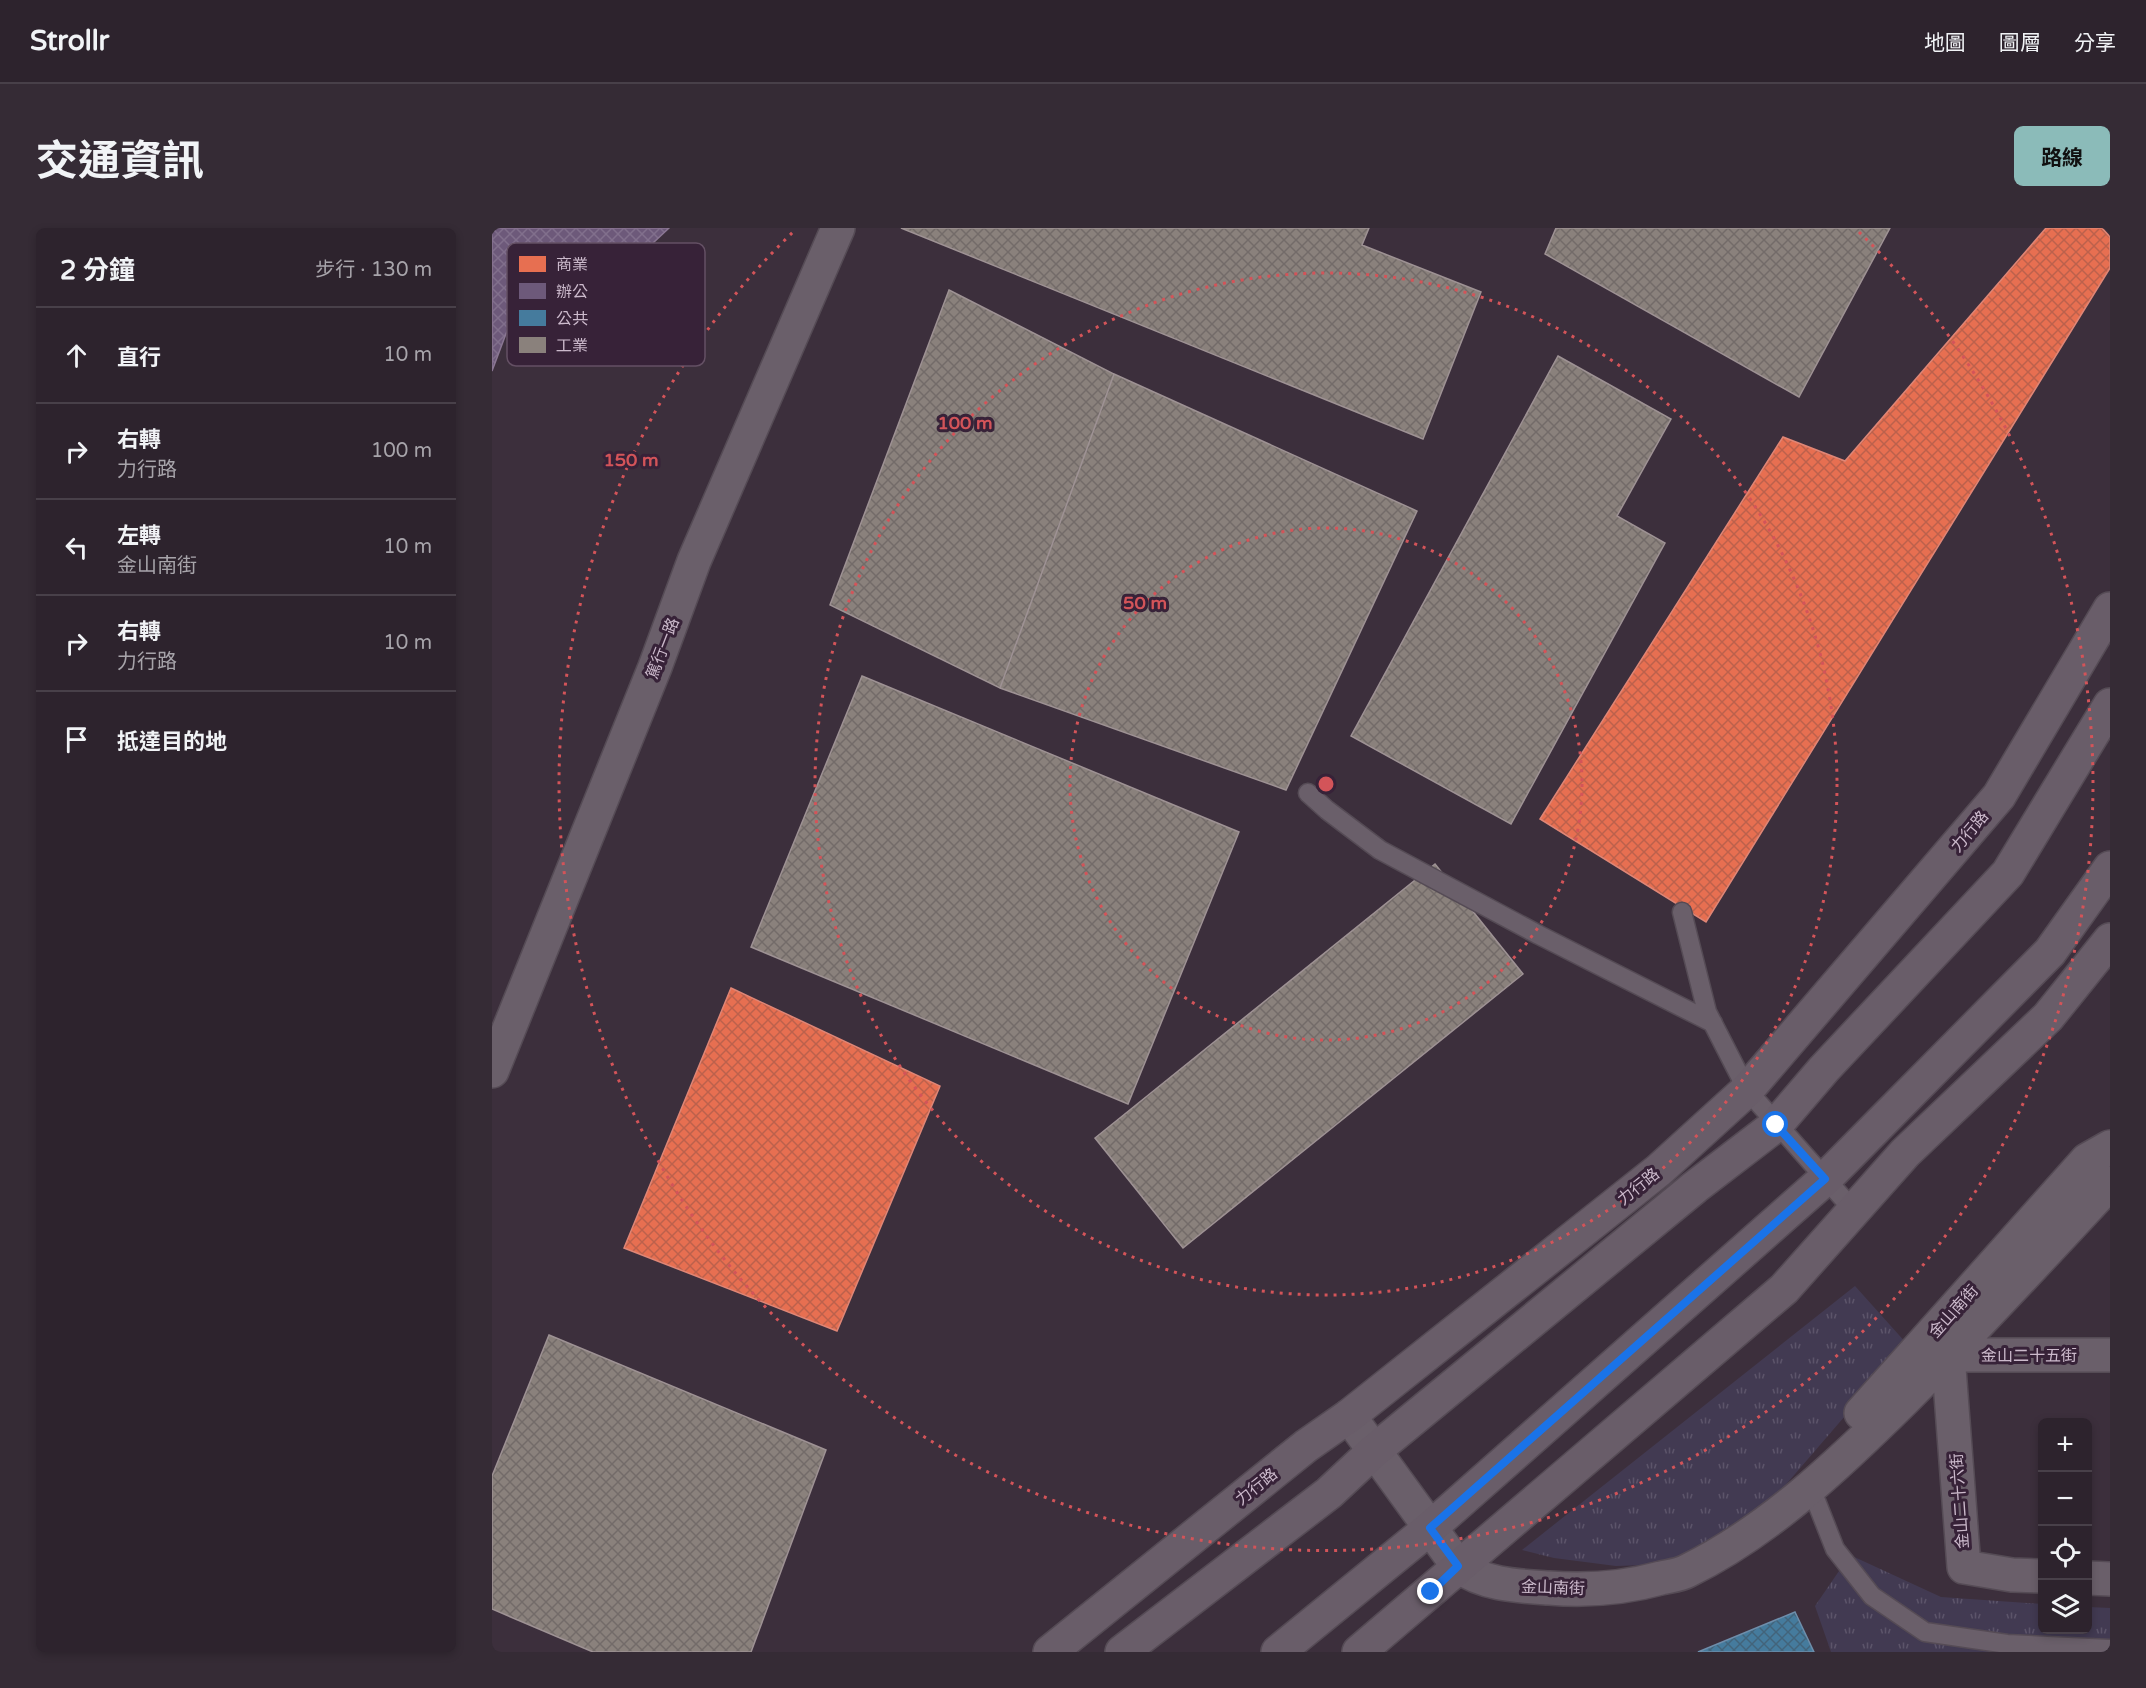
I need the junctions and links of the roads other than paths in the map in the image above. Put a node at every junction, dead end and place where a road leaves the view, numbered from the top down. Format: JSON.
{"nodes":[{"id":1,"x":838,"y":228,"type":"edge"},
{"id":2,"x":2110,"y":609,"type":"edge"},
{"id":3,"x":2110,"y":705,"type":"edge"},
{"id":4,"x":1308,"y":793,"type":"dead end"},
{"id":5,"x":2110,"y":868,"type":"edge"},
{"id":6,"x":1682,"y":912,"type":"dead end"},
{"id":7,"x":2110,"y":940,"type":"edge"},
{"id":8,"x":1713,"y":1023,"type":"junction"},
{"id":9,"x":492,"y":1071,"type":"edge"},
{"id":10,"x":1747,"y":1090,"type":"junction"},
{"id":11,"x":1776,"y":1125,"type":"junction"},
{"id":12,"x":2110,"y":1147,"type":"edge"},
{"id":13,"x":1825,"y":1179,"type":"junction"},
{"id":14,"x":2110,"y":1183,"type":"edge"},
{"id":15,"x":1855,"y":1212,"type":"junction"},
{"id":16,"x":1948,"y":1355,"type":"junction"},
{"id":17,"x":2110,"y":1355,"type":"edge"},
{"id":18,"x":1349,"y":1416,"type":"junction"},
{"id":19,"x":1374,"y":1451,"type":"junction"},
{"id":20,"x":1810,"y":1488,"type":"junction"},
{"id":21,"x":1430,"y":1528,"type":"junction"},
{"id":22,"x":1458,"y":1566,"type":"junction"},
{"id":23,"x":2038,"y":1576,"type":"edge"},
{"id":24,"x":2092,"y":1578,"type":"edge"},
{"id":25,"x":2110,"y":1579,"type":"edge"},
{"id":26,"x":2110,"y":1649,"type":"edge"},
{"id":27,"x":1050,"y":1652,"type":"edge"},
{"id":28,"x":1122,"y":1652,"type":"edge"},
{"id":29,"x":1278,"y":1652,"type":"edge"},
{"id":30,"x":1359,"y":1652,"type":"edge"}],
"edges":[{"from":1,"to":9,"type":"street","name":"篤行一路"},
{"from":2,"to":10,"type":"street","name":"力行路"},
{"from":3,"to":11,"type":"street"},
{"from":4,"to":8,"type":"lane"},
{"from":5,"to":13,"type":"street"},
{"from":6,"to":8,"type":"lane"},
{"from":7,"to":15,"type":"street"},
{"from":8,"to":10,"type":"lane"},
{"from":10,"to":11,"type":"lane"},
{"from":10,"to":18,"type":"street","name":"力行路"},
{"from":11,"to":13,"type":"lane"},
{"from":11,"to":19,"type":"street"},
{"from":12,"to":20,"type":"street","name":"金山南街"},
{"from":13,"to":15,"type":"lane"},
{"from":13,"to":21,"type":"street"},
{"from":14,"to":16,"type":"street","name":"金山南街"},
{"from":15,"to":22,"type":"street"},
{"from":16,"to":17,"type":"street","name":"金山二十五街"},
{"from":16,"to":20,"type":"street","name":"金山南街"},
{"from":16,"to":23,"type":"street","name":"金山二十六街"},
{"from":18,"to":19,"type":"street","name":"金山南街"},
{"from":18,"to":27,"type":"street","name":"力行路"},
{"from":19,"to":21,"type":"street","name":"金山南街"},
{"from":19,"to":28,"type":"street"},
{"from":20,"to":22,"type":"street","name":"金山南街"},
{"from":20,"to":26,"type":"lane"},
{"from":21,"to":22,"type":"street","name":"金山南街"},
{"from":21,"to":29,"type":"street"},
{"from":22,"to":30,"type":"street"},
{"from":24,"to":25,"type":"street"}]}
